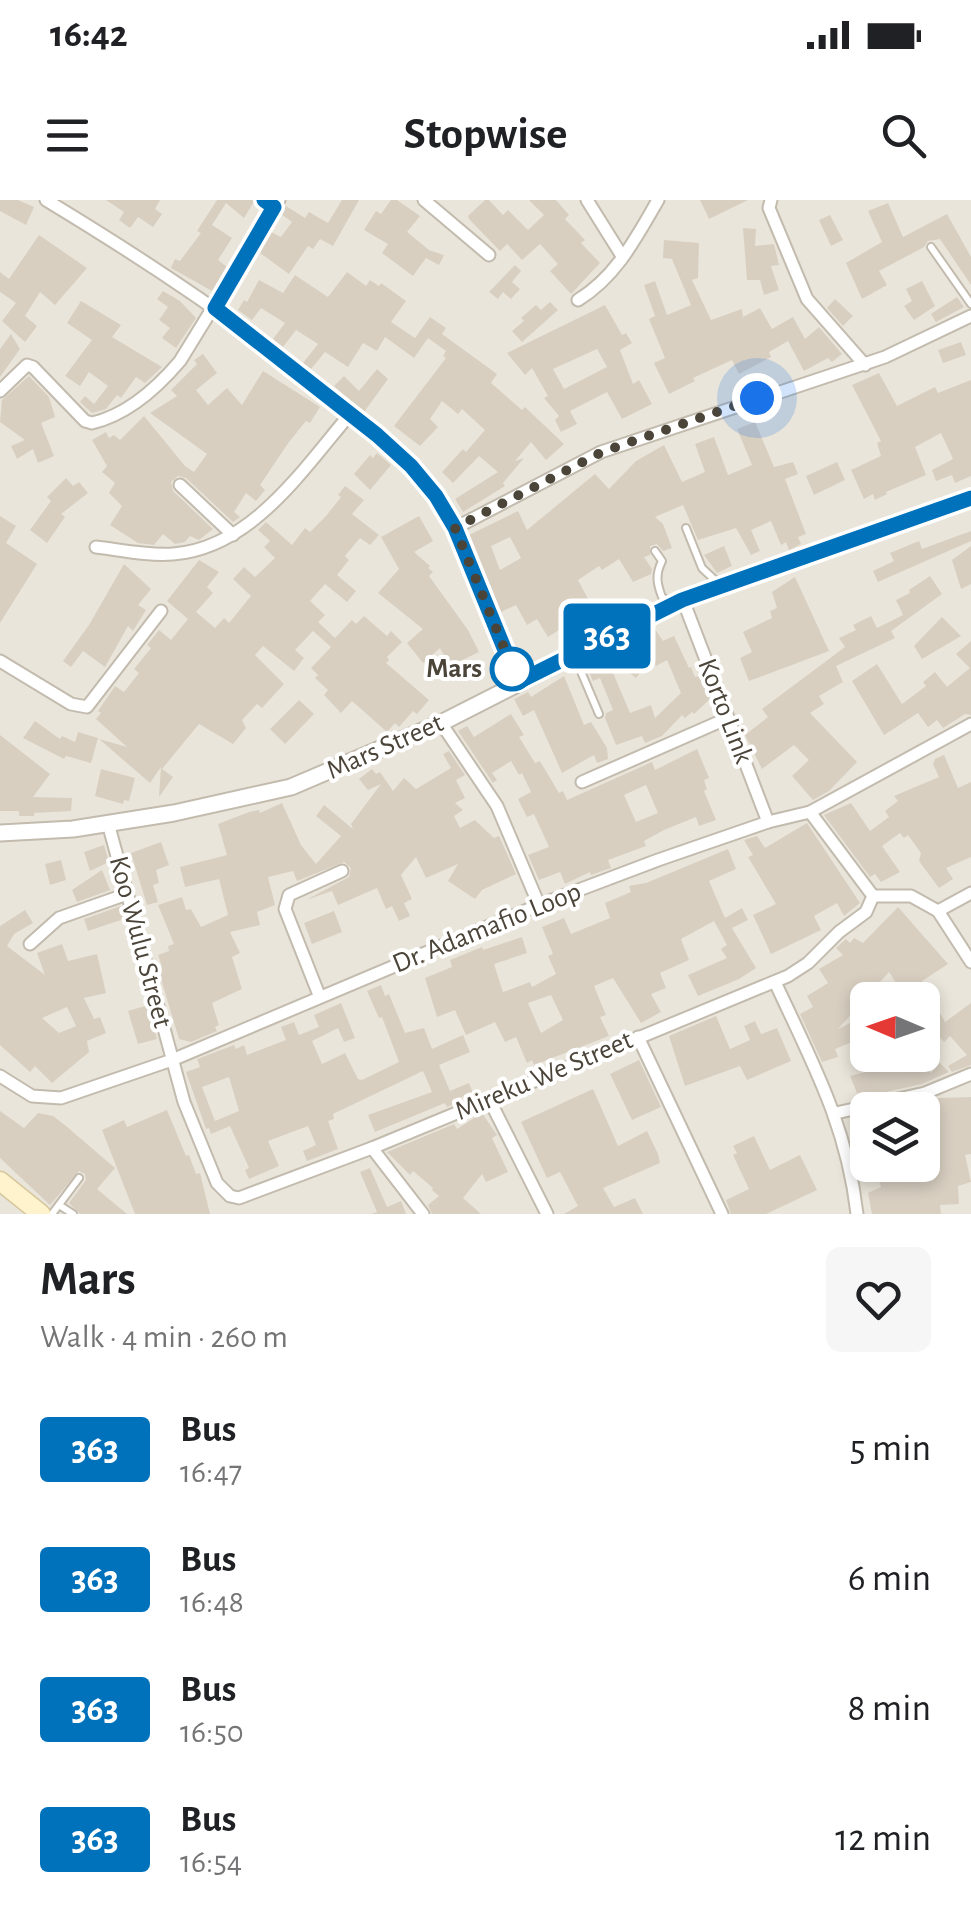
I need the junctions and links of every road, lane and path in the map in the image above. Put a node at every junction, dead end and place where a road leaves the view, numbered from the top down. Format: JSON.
{"nodes":[{"id":1,"x":46,"y":200,"type":"edge"},
{"id":2,"x":424,"y":200,"type":"edge"},
{"id":3,"x":587,"y":200,"type":"edge"},
{"id":4,"x":658,"y":200,"type":"edge"},
{"id":5,"x":771,"y":200,"type":"edge"},
{"id":6,"x":272,"y":202,"type":"edge"},
{"id":7,"x":931,"y":247,"type":"dead end"},
{"id":8,"x":488,"y":255,"type":"dead end"},
{"id":9,"x":622,"y":256,"type":"junction"},
{"id":10,"x":578,"y":300,"type":"dead end"},
{"id":11,"x":971,"y":304,"type":"edge"},
{"id":12,"x":215,"y":308,"type":"junction"},
{"id":13,"x":971,"y":316,"type":"edge"},
{"id":14,"x":865,"y":365,"type":"junction"},
{"id":15,"x":0,"y":391,"type":"edge"},
{"id":16,"x":351,"y":414,"type":"junction"},
{"id":17,"x":180,"y":486,"type":"dead end"},
{"id":18,"x":971,"y":498,"type":"edge"},
{"id":19,"x":455,"y":528,"type":"junction"},
{"id":20,"x":686,"y":528,"type":"dead end"},
{"id":21,"x":232,"y":535,"type":"junction"},
{"id":22,"x":96,"y":547,"type":"dead end"},
{"id":23,"x":656,"y":550,"type":"dead end"},
{"id":24,"x":724,"y":586,"type":"junction"},
{"id":25,"x":678,"y":602,"type":"junction"},
{"id":26,"x":161,"y":612,"type":"dead end"},
{"id":27,"x":573,"y":654,"type":"junction"},
{"id":28,"x":0,"y":660,"type":"edge"},
{"id":29,"x":518,"y":682,"type":"junction"},
{"id":30,"x":598,"y":714,"type":"dead end"},
{"id":31,"x":728,"y":718,"type":"junction"},
{"id":32,"x":441,"y":723,"type":"junction"},
{"id":33,"x":971,"y":724,"type":"edge"},
{"id":34,"x":582,"y":782,"type":"dead end"},
{"id":35,"x":810,"y":812,"type":"junction"},
{"id":36,"x":768,"y":822,"type":"junction"},
{"id":37,"x":108,"y":824,"type":"junction"},
{"id":38,"x":0,"y":833,"type":"edge"},
{"id":39,"x":342,"y":871,"type":"dead end"},
{"id":40,"x":971,"y":892,"type":"edge"},
{"id":41,"x":127,"y":894,"type":"junction"},
{"id":42,"x":874,"y":896,"type":"junction"},
{"id":43,"x":539,"y":905,"type":"junction"},
{"id":44,"x":938,"y":911,"type":"junction"},
{"id":45,"x":30,"y":944,"type":"dead end"},
{"id":46,"x":971,"y":962,"type":"edge"},
{"id":47,"x":775,"y":982,"type":"junction"},
{"id":48,"x":319,"y":995,"type":"junction"},
{"id":49,"x":638,"y":1037,"type":"junction"},
{"id":50,"x":172,"y":1060,"type":"junction"},
{"id":51,"x":971,"y":1074,"type":"edge"},
{"id":52,"x":0,"y":1076,"type":"edge"},
{"id":53,"x":489,"y":1099,"type":"junction"},
{"id":54,"x":836,"y":1113,"type":"junction"},
{"id":55,"x":372,"y":1148,"type":"junction"},
{"id":56,"x":79,"y":1178,"type":"dead end"},
{"id":57,"x":0,"y":1181,"type":"edge"},
{"id":58,"x":50,"y":1210,"type":"edge"},
{"id":59,"x":52,"y":1214,"type":"edge"},
{"id":60,"x":73,"y":1214,"type":"edge"},
{"id":61,"x":422,"y":1214,"type":"edge"},
{"id":62,"x":547,"y":1214,"type":"edge"},
{"id":63,"x":722,"y":1214,"type":"edge"},
{"id":64,"x":857,"y":1214,"type":"edge"}],
"edges":[{"from":1,"to":12,"type":"street"},
{"from":2,"to":8,"type":"street"},
{"from":3,"to":9,"type":"street"},
{"from":4,"to":9,"type":"street"},
{"from":5,"to":14,"type":"street"},
{"from":6,"to":12,"type":"street"},
{"from":7,"to":11,"type":"lane"},
{"from":9,"to":10,"type":"street"},
{"from":12,"to":15,"type":"street"},
{"from":12,"to":16,"type":"street"},
{"from":13,"to":14,"type":"street"},
{"from":14,"to":19,"type":"street"},
{"from":16,"to":19,"type":"street"},
{"from":16,"to":21,"type":"street"},
{"from":17,"to":21,"type":"street"},
{"from":18,"to":24,"type":"street","name":"Mars Street"},
{"from":19,"to":29,"type":"street"},
{"from":20,"to":24,"type":"lane"},
{"from":21,"to":22,"type":"street"},
{"from":23,"to":25,"type":"lane"},
{"from":24,"to":25,"type":"street","name":"Mars Street"},
{"from":25,"to":27,"type":"street","name":"Mars Street"},
{"from":25,"to":31,"type":"street","name":"Korto Link"},
{"from":26,"to":28,"type":"street"},
{"from":27,"to":29,"type":"street","name":"Mars Street"},
{"from":27,"to":30,"type":"lane"},
{"from":29,"to":32,"type":"street","name":"Mars Street"},
{"from":31,"to":34,"type":"street"},
{"from":31,"to":36,"type":"street","name":"Korto Link"},
{"from":32,"to":37,"type":"street","name":"Mars Street"},
{"from":32,"to":43,"type":"street"},
{"from":33,"to":35,"type":"street","name":"Dr. Adamafio Loop"},
{"from":35,"to":36,"type":"street","name":"Dr. Adamafio Loop"},
{"from":35,"to":42,"type":"street"},
{"from":36,"to":43,"type":"street","name":"Dr. Adamafio Loop"},
{"from":37,"to":38,"type":"street","name":"Mars Street"},
{"from":37,"to":41,"type":"street","name":"Koo Wulu Street"},
{"from":39,"to":48,"type":"street"},
{"from":40,"to":44,"type":"street"},
{"from":41,"to":45,"type":"street"},
{"from":41,"to":50,"type":"street","name":"Koo Wulu Street"},
{"from":42,"to":44,"type":"street"},
{"from":42,"to":47,"type":"street","name":"Mireku We Street"},
{"from":43,"to":48,"type":"street","name":"Dr. Adamafio Loop"},
{"from":44,"to":46,"type":"street"},
{"from":47,"to":49,"type":"street","name":"Mireku We Street"},
{"from":47,"to":54,"type":"street"},
{"from":48,"to":50,"type":"street","name":"Dr. Adamafio Loop"},
{"from":49,"to":53,"type":"street","name":"Mireku We Street"},
{"from":49,"to":63,"type":"street"},
{"from":50,"to":52,"type":"street","name":"Dr. Adamafio Loop"},
{"from":50,"to":55,"type":"street","name":"Mireku We Street"},
{"from":51,"to":54,"type":"street"},
{"from":53,"to":55,"type":"street","name":"Mireku We Street"},
{"from":53,"to":62,"type":"street"},
{"from":54,"to":64,"type":"street"},
{"from":55,"to":61,"type":"street"},
{"from":56,"to":58,"type":"lane"},
{"from":57,"to":58,"type":"main road"},
{"from":58,"to":59,"type":"lane"},
{"from":58,"to":60,"type":"lane"}]}
